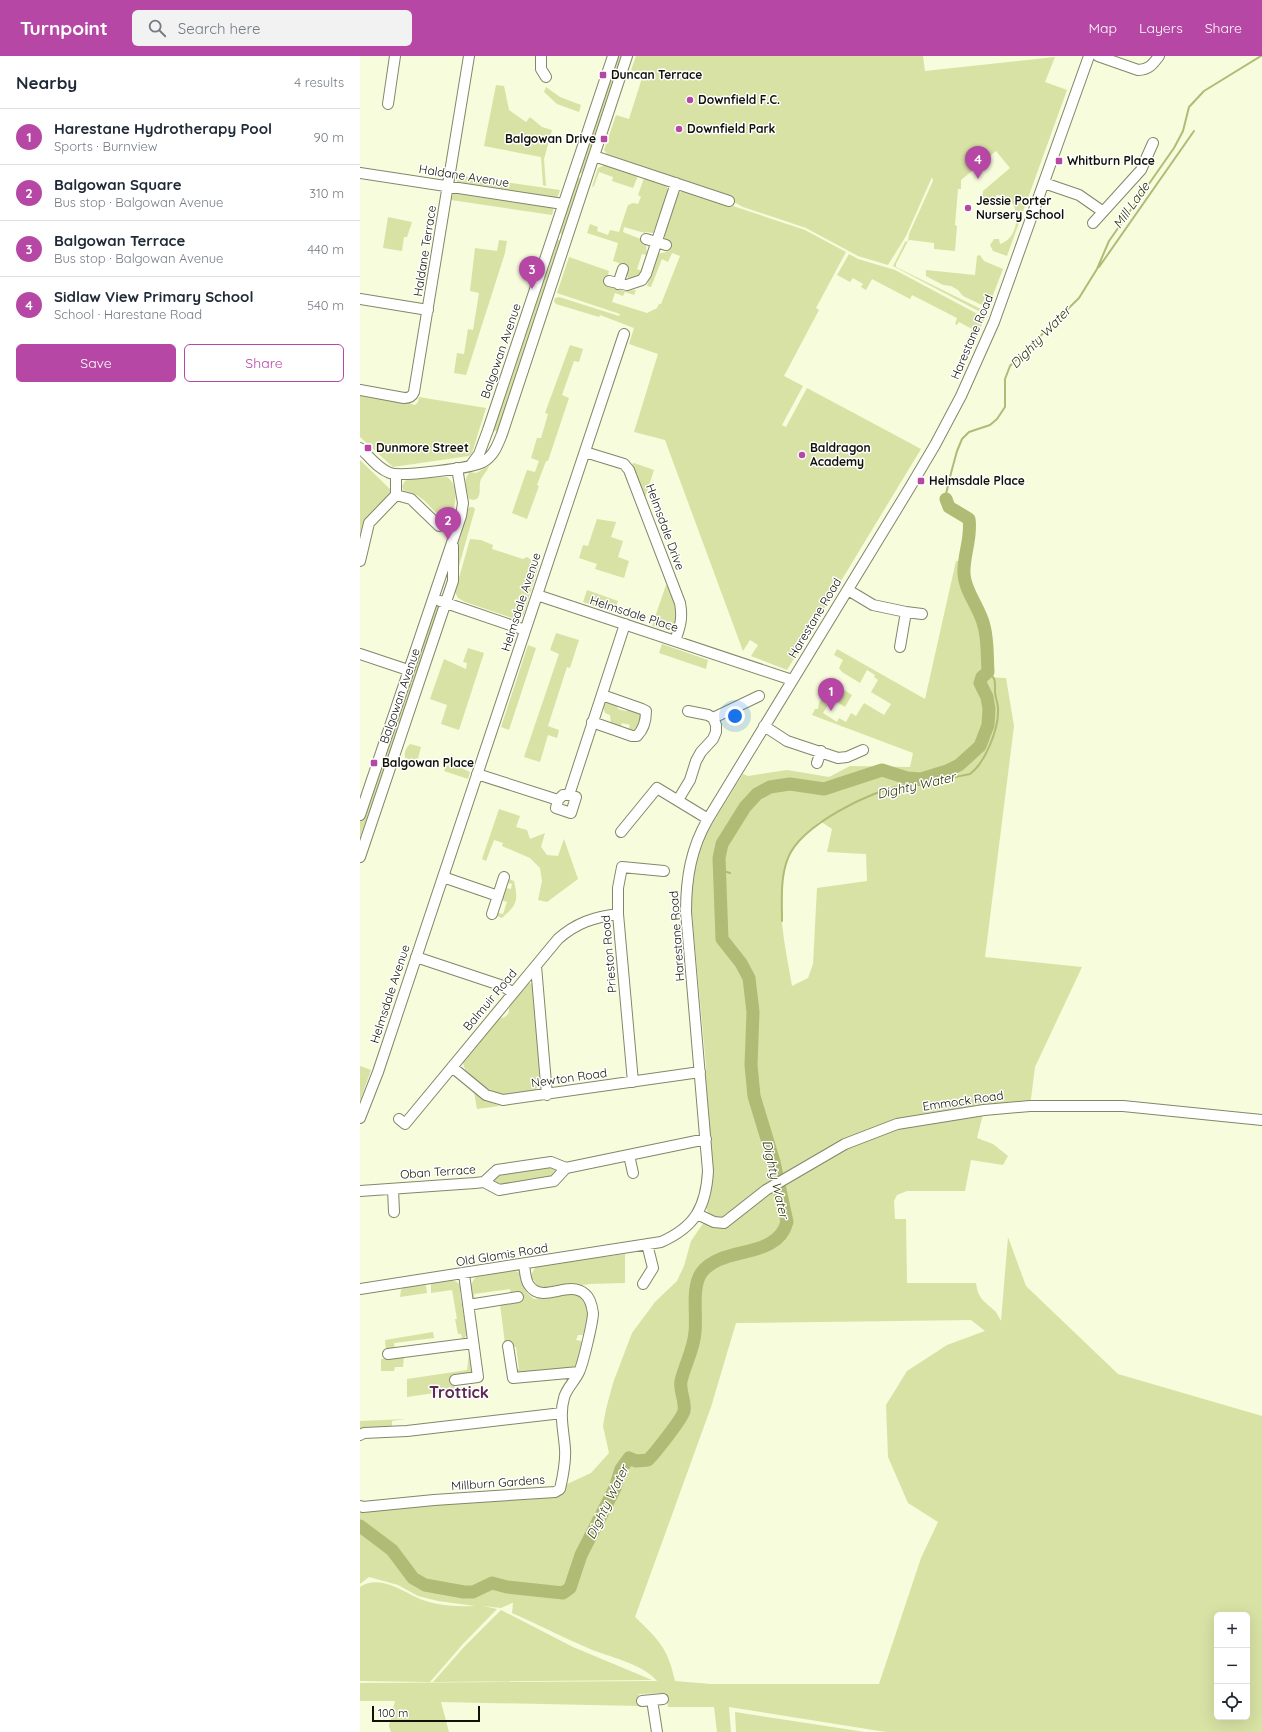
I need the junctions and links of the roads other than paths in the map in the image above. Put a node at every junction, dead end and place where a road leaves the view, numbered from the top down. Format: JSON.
{"nodes":[{"id":1,"x":396,"y":56,"type":"edge"},
{"id":2,"x":469,"y":56,"type":"edge"},
{"id":3,"x":541,"y":56,"type":"edge"},
{"id":4,"x":613,"y":56,"type":"edge"},
{"id":5,"x":628,"y":56,"type":"edge"},
{"id":6,"x":1089,"y":56,"type":"edge"},
{"id":7,"x":1098,"y":56,"type":"edge"},
{"id":8,"x":1159,"y":56,"type":"edge"},
{"id":9,"x":546,"y":77,"type":"dead end"},
{"id":10,"x":388,"y":104,"type":"dead end"},
{"id":11,"x":1153,"y":143,"type":"dead end"},
{"id":12,"x":594,"y":156,"type":"junction"},
{"id":13,"x":360,"y":172,"type":"edge"},
{"id":14,"x":574,"y":175,"type":"junction"},
{"id":15,"x":586,"y":179,"type":"junction"},
{"id":16,"x":676,"y":183,"type":"junction"},
{"id":17,"x":1044,"y":183,"type":"junction"},
{"id":18,"x":448,"y":187,"type":"junction"},
{"id":19,"x":729,"y":201,"type":"dead end"},
{"id":20,"x":563,"y":204,"type":"junction"},
{"id":21,"x":1102,"y":211,"type":"junction"},
{"id":22,"x":1093,"y":223,"type":"dead end"},
{"id":23,"x":554,"y":236,"type":"junction"},
{"id":24,"x":646,"y":239,"type":"dead end"},
{"id":25,"x":567,"y":240,"type":"junction"},
{"id":26,"x":656,"y":242,"type":"junction"},
{"id":27,"x":666,"y":246,"type":"dead end"},
{"id":28,"x":623,"y":270,"type":"dead end"},
{"id":29,"x":360,"y":299,"type":"edge"},
{"id":30,"x":428,"y":310,"type":"junction"},
{"id":31,"x":624,"y":334,"type":"dead end"},
{"id":32,"x":360,"y":390,"type":"edge"},
{"id":33,"x":488,"y":430,"type":"junction"},
{"id":34,"x":502,"y":434,"type":"junction"},
{"id":35,"x":360,"y":448,"type":"edge"},
{"id":36,"x":585,"y":452,"type":"junction"},
{"id":37,"x":471,"y":465,"type":"junction"},
{"id":38,"x":457,"y":468,"type":"junction"},
{"id":39,"x":396,"y":475,"type":"junction"},
{"id":40,"x":396,"y":495,"type":"junction"},
{"id":41,"x":439,"y":526,"type":"dead end"},
{"id":42,"x":453,"y":542,"type":"junction"},
{"id":43,"x":360,"y":561,"type":"edge"},
{"id":44,"x":848,"y":590,"type":"junction"},
{"id":45,"x":536,"y":595,"type":"junction"},
{"id":46,"x":432,"y":598,"type":"junction"},
{"id":47,"x":445,"y":603,"type":"junction"},
{"id":48,"x":906,"y":612,"type":"junction"},
{"id":49,"x":922,"y":614,"type":"dead end"},
{"id":50,"x":625,"y":624,"type":"junction"},
{"id":51,"x":525,"y":630,"type":"junction"},
{"id":52,"x":675,"y":641,"type":"junction"},
{"id":53,"x":900,"y":648,"type":"dead end"},
{"id":54,"x":360,"y":654,"type":"edge"},
{"id":55,"x":408,"y":670,"type":"junction"},
{"id":56,"x":792,"y":680,"type":"junction"},
{"id":57,"x":602,"y":695,"type":"junction"},
{"id":58,"x":759,"y":696,"type":"dead end"},
{"id":59,"x":688,"y":712,"type":"dead end"},
{"id":60,"x":713,"y":718,"type":"junction"},
{"id":61,"x":592,"y":722,"type":"junction"},
{"id":62,"x":764,"y":726,"type":"junction"},
{"id":63,"x":862,"y":750,"type":"dead end"},
{"id":64,"x":821,"y":751,"type":"junction"},
{"id":65,"x":817,"y":763,"type":"dead end"},
{"id":66,"x":477,"y":774,"type":"junction"},
{"id":67,"x":569,"y":795,"type":"junction"},
{"id":68,"x":558,"y":800,"type":"junction"},
{"id":69,"x":678,"y":800,"type":"junction"},
{"id":70,"x":360,"y":814,"type":"edge"},
{"id":71,"x":708,"y":819,"type":"junction"},
{"id":72,"x":621,"y":832,"type":"dead end"},
{"id":73,"x":360,"y":857,"type":"edge"},
{"id":74,"x":664,"y":871,"type":"dead end"},
{"id":75,"x":443,"y":877,"type":"junction"},
{"id":76,"x":504,"y":877,"type":"dead end"},
{"id":77,"x":498,"y":896,"type":"junction"},
{"id":78,"x":492,"y":914,"type":"dead end"},
{"id":79,"x":618,"y":914,"type":"junction"},
{"id":80,"x":416,"y":957,"type":"junction"},
{"id":81,"x":536,"y":966,"type":"junction"},
{"id":82,"x":513,"y":993,"type":"junction"},
{"id":83,"x":452,"y":1067,"type":"junction"},
{"id":84,"x":700,"y":1072,"type":"junction"},
{"id":85,"x":633,"y":1082,"type":"junction"},
{"id":86,"x":547,"y":1095,"type":"junction"},
{"id":87,"x":360,"y":1118,"type":"edge"},
{"id":88,"x":399,"y":1119,"type":"dead end"},
{"id":89,"x":1262,"y":1120,"type":"edge"},
{"id":90,"x":706,"y":1139,"type":"junction"},
{"id":91,"x":629,"y":1155,"type":"junction"},
{"id":92,"x":566,"y":1168,"type":"junction"},
{"id":93,"x":633,"y":1173,"type":"dead end"},
{"id":94,"x":484,"y":1182,"type":"junction"},
{"id":95,"x":393,"y":1189,"type":"junction"},
{"id":96,"x":360,"y":1191,"type":"edge"},
{"id":97,"x":394,"y":1212,"type":"dead end"},
{"id":98,"x":697,"y":1214,"type":"junction"},
{"id":99,"x":647,"y":1244,"type":"junction"},
{"id":100,"x":524,"y":1264,"type":"junction"},
{"id":101,"x":464,"y":1274,"type":"junction"},
{"id":102,"x":643,"y":1284,"type":"dead end"},
{"id":103,"x":360,"y":1289,"type":"edge"},
{"id":104,"x":518,"y":1297,"type":"dead end"},
{"id":105,"x":468,"y":1305,"type":"junction"},
{"id":106,"x":473,"y":1343,"type":"junction"},
{"id":107,"x":508,"y":1346,"type":"dead end"},
{"id":108,"x":388,"y":1354,"type":"dead end"},
{"id":109,"x":579,"y":1372,"type":"junction"},
{"id":110,"x":455,"y":1380,"type":"dead end"},
{"id":111,"x":562,"y":1413,"type":"junction"},
{"id":112,"x":360,"y":1435,"type":"edge"},
{"id":113,"x":360,"y":1506,"type":"edge"},
{"id":114,"x":663,"y":1699,"type":"dead end"},
{"id":115,"x":652,"y":1700,"type":"junction"},
{"id":116,"x":642,"y":1701,"type":"dead end"},
{"id":117,"x":658,"y":1732,"type":"edge"}],
"edges":[{"from":1,"to":10,"type":"street"},
{"from":2,"to":18,"type":"street","name":"Haldane Terrace"},
{"from":3,"to":9,"type":"street"},
{"from":4,"to":14,"type":"street","name":"Balgowan Avenue"},
{"from":5,"to":12,"type":"street"},
{"from":6,"to":17,"type":"street","name":"Harestane Road"},
{"from":7,"to":8,"type":"street"},
{"from":11,"to":21,"type":"street"},
{"from":12,"to":15,"type":"street"},
{"from":12,"to":16,"type":"street"},
{"from":13,"to":18,"type":"street","name":"Haldane Avenue"},
{"from":14,"to":15,"type":"street"},
{"from":14,"to":20,"type":"street","name":"Balgowan Avenue"},
{"from":15,"to":25,"type":"street"},
{"from":16,"to":19,"type":"street"},
{"from":16,"to":26,"type":"street"},
{"from":17,"to":21,"type":"street"},
{"from":17,"to":44,"type":"street","name":"Harestane Road"},
{"from":18,"to":20,"type":"street","name":"Haldane Avenue"},
{"from":18,"to":30,"type":"street","name":"Haldane Terrace"},
{"from":20,"to":23,"type":"street","name":"Balgowan Avenue"},
{"from":21,"to":22,"type":"street"},
{"from":23,"to":25,"type":"street"},
{"from":23,"to":33,"type":"street","name":"Balgowan Avenue"},
{"from":24,"to":26,"type":"street"},
{"from":25,"to":34,"type":"street"},
{"from":26,"to":27,"type":"street"},
{"from":26,"to":28,"type":"street"},
{"from":29,"to":30,"type":"street"},
{"from":30,"to":32,"type":"street","name":"Haldane Terrace"},
{"from":31,"to":36,"type":"street","name":"Helmsdale Avenue"},
{"from":33,"to":34,"type":"street"},
{"from":33,"to":37,"type":"street","name":"Balgowan Avenue"},
{"from":34,"to":37,"type":"street"},
{"from":35,"to":39,"type":"street"},
{"from":36,"to":45,"type":"street","name":"Helmsdale Avenue"},
{"from":36,"to":52,"type":"street","name":"Helmsdale Drive"},
{"from":37,"to":38,"type":"street"},
{"from":38,"to":39,"type":"street"},
{"from":38,"to":42,"type":"street","name":"Balgowan Avenue"},
{"from":39,"to":40,"type":"street"},
{"from":40,"to":41,"type":"street"},
{"from":40,"to":43,"type":"street"},
{"from":42,"to":46,"type":"street","name":"Balgowan Avenue"},
{"from":42,"to":47,"type":"street","name":"Balgowan Avenue"},
{"from":44,"to":48,"type":"street"},
{"from":44,"to":56,"type":"street","name":"Harestane Road"},
{"from":45,"to":50,"type":"street","name":"Helmsdale Place"},
{"from":45,"to":51,"type":"street","name":"Helmsdale Avenue"},
{"from":46,"to":47,"type":"street"},
{"from":46,"to":55,"type":"street","name":"Balgowan Avenue"},
{"from":47,"to":51,"type":"street"},
{"from":47,"to":73,"type":"street","name":"Balgowan Avenue"},
{"from":48,"to":49,"type":"street"},
{"from":48,"to":53,"type":"street"},
{"from":50,"to":52,"type":"street","name":"Helmsdale Place"},
{"from":50,"to":57,"type":"street"},
{"from":51,"to":66,"type":"street","name":"Helmsdale Avenue"},
{"from":52,"to":56,"type":"street","name":"Helmsdale Place"},
{"from":54,"to":55,"type":"street"},
{"from":55,"to":70,"type":"street","name":"Balgowan Avenue"},
{"from":56,"to":62,"type":"street","name":"Harestane Road"},
{"from":57,"to":61,"type":"street"},
{"from":57,"to":61,"type":"street"},
{"from":58,"to":60,"type":"street"},
{"from":59,"to":60,"type":"street"},
{"from":60,"to":69,"type":"street"},
{"from":61,"to":67,"type":"street"},
{"from":62,"to":64,"type":"street"},
{"from":62,"to":71,"type":"street","name":"Harestane Road"},
{"from":63,"to":64,"type":"street"},
{"from":64,"to":65,"type":"street"},
{"from":66,"to":68,"type":"street"},
{"from":66,"to":75,"type":"street","name":"Helmsdale Avenue"},
{"from":67,"to":68,"type":"street"},
{"from":67,"to":68,"type":"street"},
{"from":69,"to":71,"type":"street"},
{"from":69,"to":72,"type":"street"},
{"from":71,"to":84,"type":"street","name":"Harestane Road"},
{"from":74,"to":79,"type":"street","name":"Prieston Road"},
{"from":75,"to":77,"type":"street"},
{"from":75,"to":80,"type":"street","name":"Helmsdale Avenue"},
{"from":76,"to":77,"type":"street"},
{"from":77,"to":78,"type":"street"},
{"from":79,"to":81,"type":"street","name":"Balmuir Road"},
{"from":79,"to":85,"type":"street","name":"Prieston Road"},
{"from":80,"to":82,"type":"street"},
{"from":80,"to":87,"type":"street","name":"Helmsdale Avenue"},
{"from":81,"to":82,"type":"street","name":"Balmuir Road"},
{"from":81,"to":86,"type":"street"},
{"from":82,"to":83,"type":"street","name":"Balmuir Road"},
{"from":83,"to":86,"type":"street","name":"Newton Road"},
{"from":83,"to":88,"type":"street","name":"Balmuir Road"},
{"from":84,"to":85,"type":"street","name":"Newton Road"},
{"from":84,"to":90,"type":"street","name":"Harestane Road"},
{"from":85,"to":86,"type":"street","name":"Newton Road"},
{"from":89,"to":98,"type":"street","name":"Emmock Road"},
{"from":90,"to":91,"type":"street","name":"Oban Terrace"},
{"from":90,"to":98,"type":"street","name":"Harestane Road"},
{"from":91,"to":92,"type":"street","name":"Oban Terrace"},
{"from":91,"to":93,"type":"street"},
{"from":92,"to":94,"type":"street","name":"Oban Terrace"},
{"from":92,"to":94,"type":"street","name":"Oban Terrace"},
{"from":94,"to":95,"type":"street","name":"Oban Terrace"},
{"from":95,"to":96,"type":"street","name":"Oban Terrace"},
{"from":95,"to":97,"type":"street","name":"Oban Terrace"},
{"from":98,"to":99,"type":"street","name":"Old Glamis Road"},
{"from":99,"to":100,"type":"street","name":"Old Glamis Road"},
{"from":99,"to":102,"type":"street"},
{"from":100,"to":101,"type":"street","name":"Old Glamis Road"},
{"from":100,"to":109,"type":"street","name":"Millburn Gardens"},
{"from":101,"to":103,"type":"street","name":"Old Glamis Road"},
{"from":101,"to":105,"type":"street"},
{"from":104,"to":105,"type":"street"},
{"from":105,"to":106,"type":"street"},
{"from":106,"to":108,"type":"street"},
{"from":106,"to":110,"type":"street"},
{"from":107,"to":109,"type":"street"},
{"from":109,"to":111,"type":"street","name":"Millburn Gardens"},
{"from":111,"to":112,"type":"street"},
{"from":111,"to":113,"type":"street","name":"Millburn Gardens"},
{"from":114,"to":115,"type":"street"},
{"from":115,"to":116,"type":"street"},
{"from":115,"to":117,"type":"street"}]}
